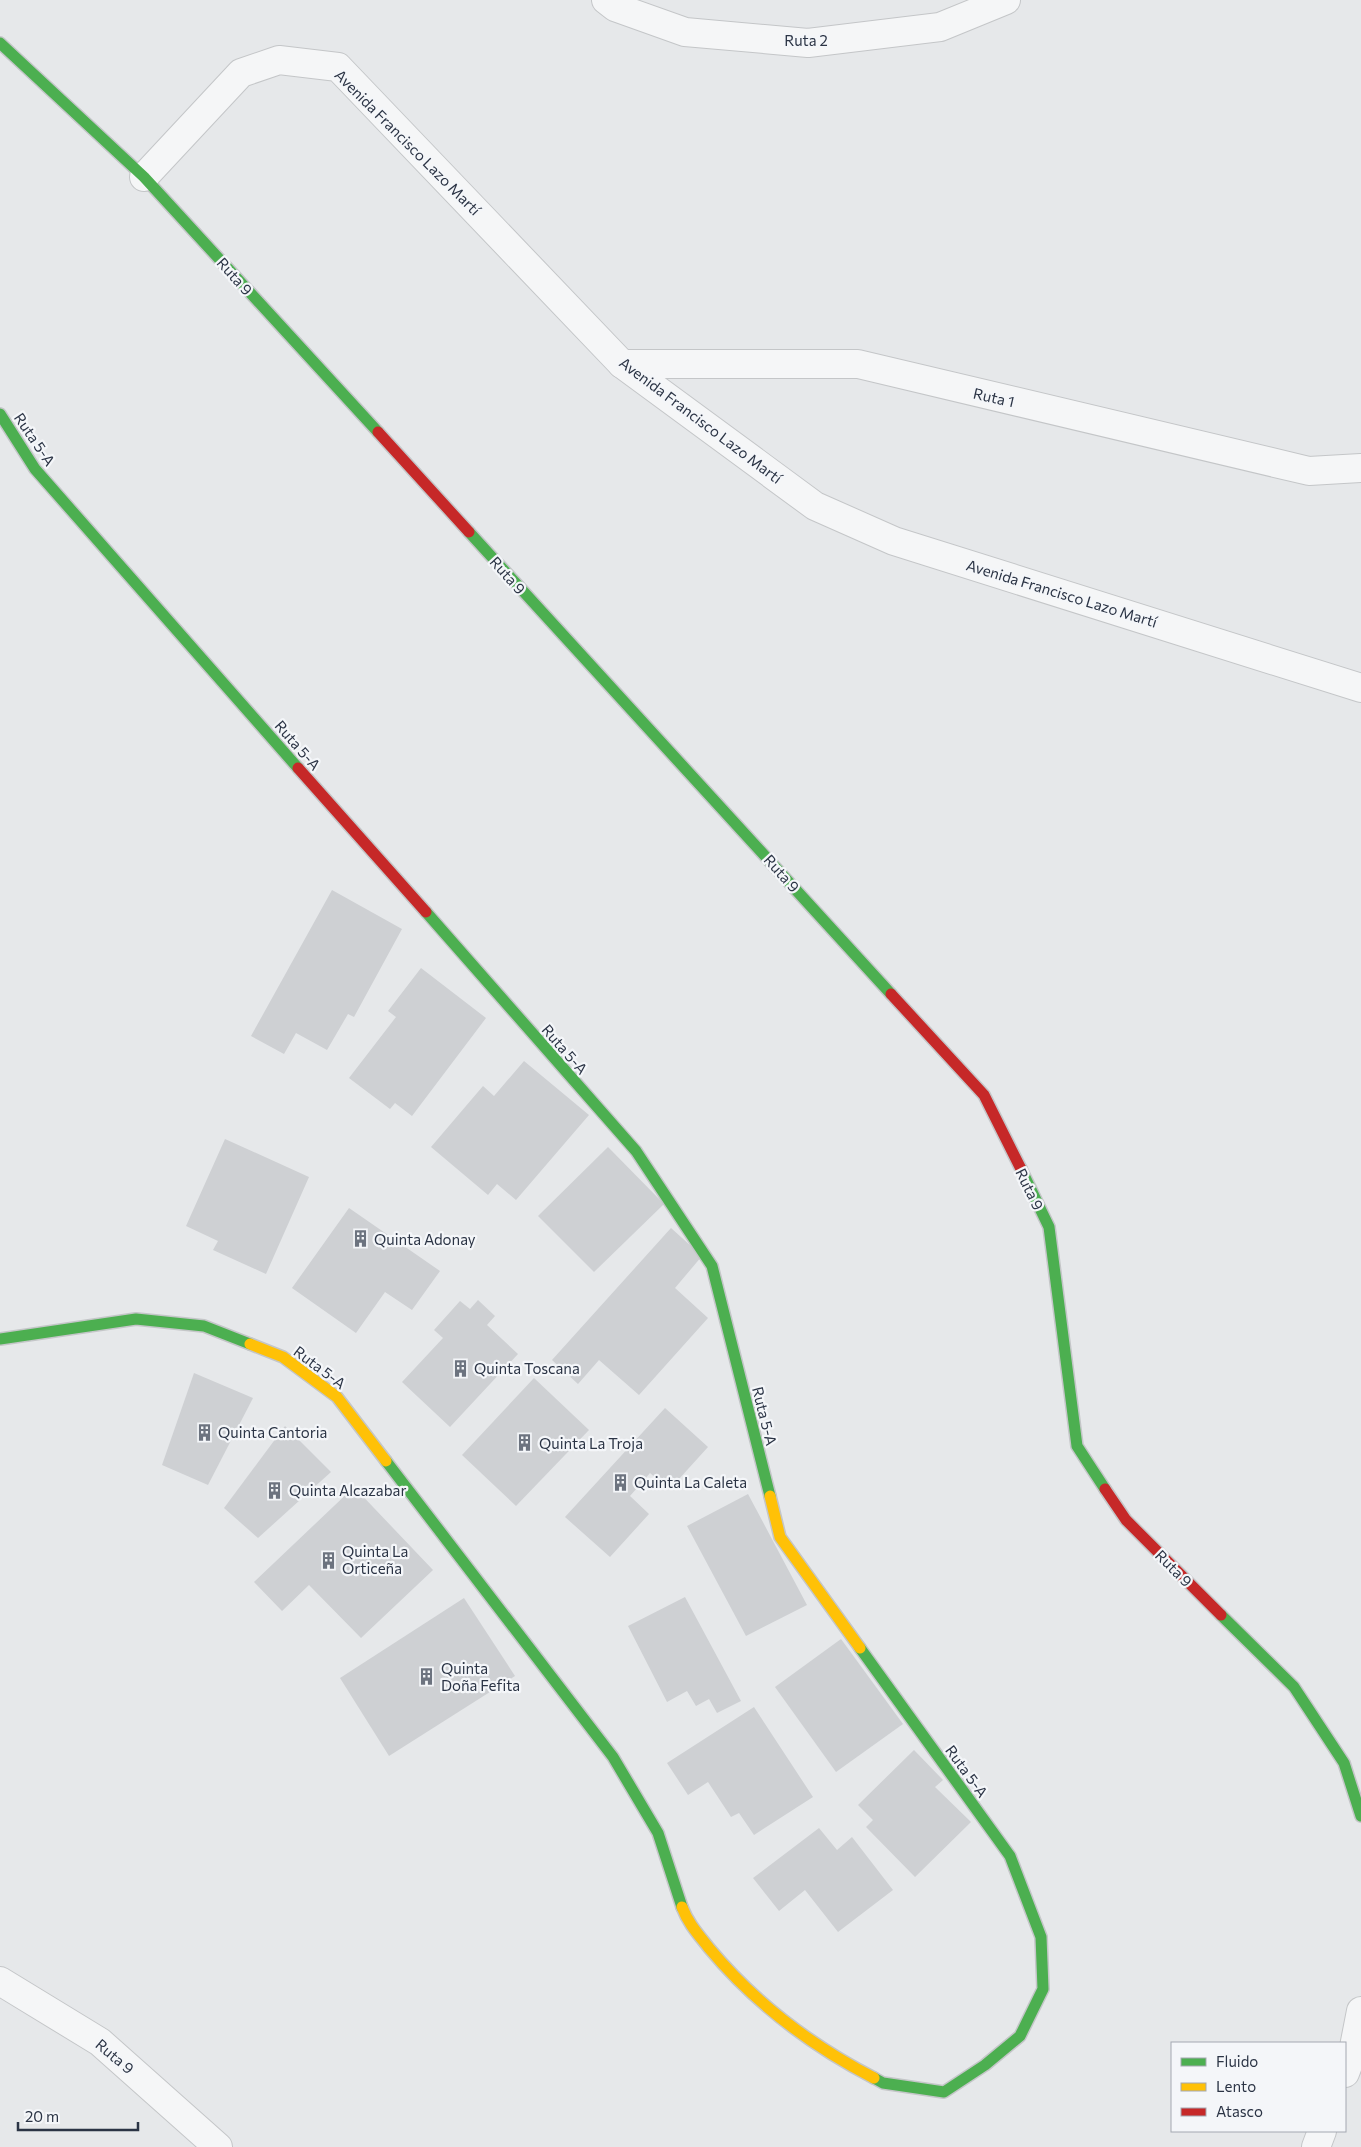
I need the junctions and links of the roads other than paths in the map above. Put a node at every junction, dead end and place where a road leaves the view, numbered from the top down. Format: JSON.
{"nodes":[{"id":1,"x":606,"y":0,"type":"edge"},
{"id":2,"x":1006,"y":0,"type":"edge"},
{"id":3,"x":0,"y":43,"type":"edge"},
{"id":4,"x":144,"y":177,"type":"junction"},
{"id":5,"x":622,"y":364,"type":"junction"},
{"id":6,"x":0,"y":414,"type":"edge"},
{"id":7,"x":1361,"y":468,"type":"edge"},
{"id":8,"x":1361,"y":688,"type":"edge"},
{"id":9,"x":0,"y":1339,"type":"edge"},
{"id":10,"x":1361,"y":1816,"type":"edge"},
{"id":11,"x":0,"y":1981,"type":"edge"},
{"id":12,"x":1361,"y":2011,"type":"edge"},
{"id":13,"x":1353,"y":2059,"type":"edge"},
{"id":14,"x":1322,"y":2132,"type":"edge"},
{"id":15,"x":218,"y":2147,"type":"edge"},
{"id":16,"x":1316,"y":2147,"type":"edge"}],
"edges":[{"from":1,"to":2,"type":"street","name":"Ruta 2"},
{"from":3,"to":4,"type":"street","name":"Ruta 9"},
{"from":4,"to":5,"type":"street","name":"Avenida Francisco Lazo Martí"},
{"from":4,"to":10,"type":"street","name":"Ruta 9"},
{"from":5,"to":7,"type":"street","name":"Ruta 1"},
{"from":5,"to":8,"type":"street","name":"Avenida Francisco Lazo Martí"},
{"from":6,"to":9,"type":"street","name":"Ruta 5-A"},
{"from":11,"to":15,"type":"street","name":"Ruta 9"},
{"from":12,"to":13,"type":"street"},
{"from":14,"to":16,"type":"street"}]}
